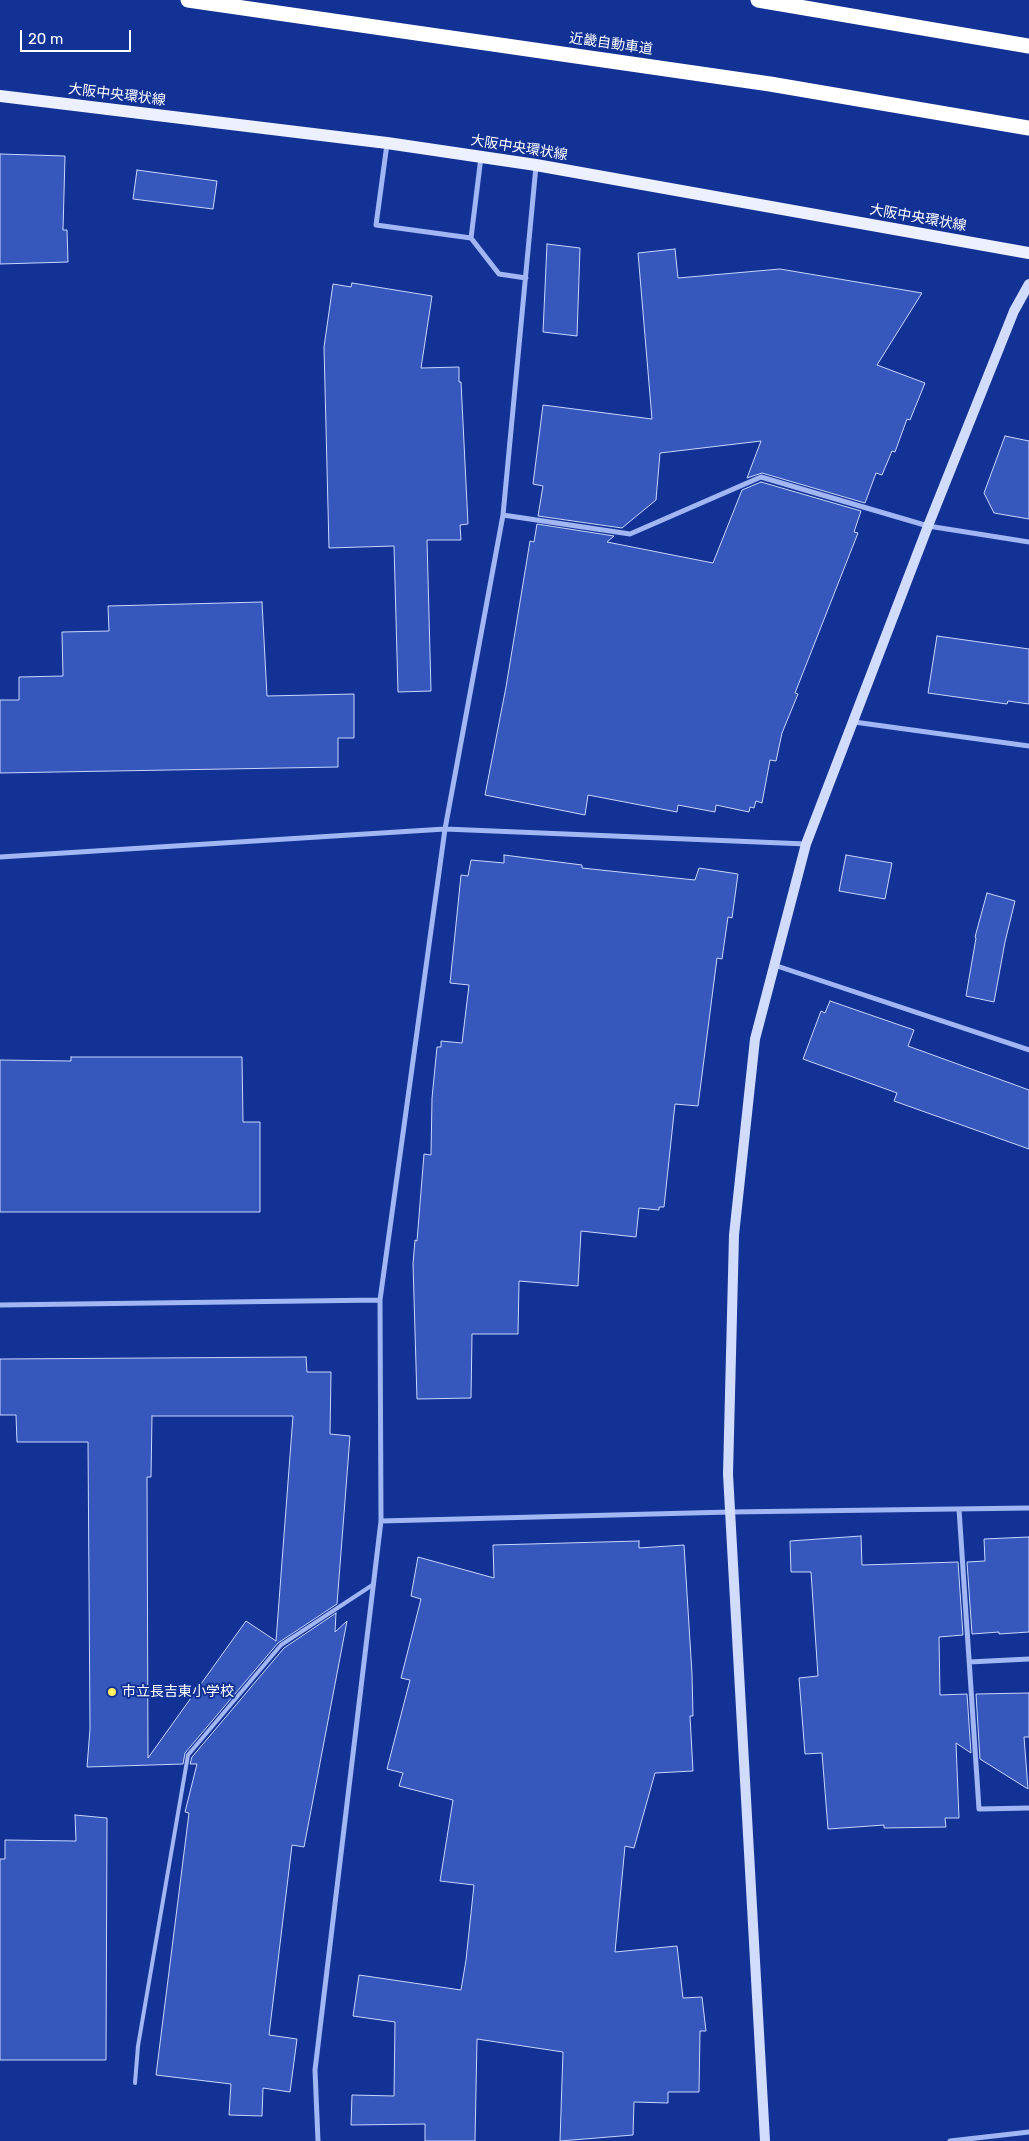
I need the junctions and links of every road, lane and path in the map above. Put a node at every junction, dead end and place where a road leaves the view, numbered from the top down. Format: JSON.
{"nodes":[{"id":1,"x":188,"y":0,"type":"edge"},
{"id":2,"x":758,"y":0,"type":"edge"},
{"id":3,"x":1029,"y":46,"type":"edge"},
{"id":4,"x":0,"y":96,"type":"edge"},
{"id":5,"x":1029,"y":128,"type":"edge"},
{"id":6,"x":387,"y":143,"type":"junction"},
{"id":7,"x":481,"y":157,"type":"junction"},
{"id":8,"x":536,"y":165,"type":"junction"},
{"id":9,"x":471,"y":238,"type":"junction"},
{"id":10,"x":1029,"y":253,"type":"edge"},
{"id":11,"x":526,"y":278,"type":"junction"},
{"id":12,"x":1029,"y":284,"type":"edge"},
{"id":13,"x":503,"y":515,"type":"junction"},
{"id":14,"x":928,"y":526,"type":"junction"},
{"id":15,"x":1029,"y":542,"type":"edge"},
{"id":16,"x":854,"y":722,"type":"junction"},
{"id":17,"x":1029,"y":746,"type":"edge"},
{"id":18,"x":445,"y":829,"type":"junction"},
{"id":19,"x":806,"y":844,"type":"junction"},
{"id":20,"x":0,"y":857,"type":"edge"},
{"id":21,"x":774,"y":965,"type":"junction"},
{"id":22,"x":1029,"y":1050,"type":"edge"},
{"id":23,"x":380,"y":1300,"type":"junction"},
{"id":24,"x":0,"y":1305,"type":"edge"},
{"id":25,"x":1029,"y":1508,"type":"edge"},
{"id":26,"x":959,"y":1509,"type":"junction"},
{"id":27,"x":730,"y":1512,"type":"junction"},
{"id":28,"x":381,"y":1521,"type":"junction"},
{"id":29,"x":374,"y":1584,"type":"junction"},
{"id":30,"x":1029,"y":1659,"type":"edge"},
{"id":31,"x":969,"y":1662,"type":"junction"},
{"id":32,"x":1029,"y":1808,"type":"edge"},
{"id":33,"x":135,"y":2083,"type":"dead end"},
{"id":34,"x":1029,"y":2132,"type":"edge"},
{"id":35,"x":318,"y":2141,"type":"edge"},
{"id":36,"x":765,"y":2141,"type":"edge"},
{"id":37,"x":950,"y":2141,"type":"edge"}],
"edges":[{"from":1,"to":5,"type":"highway","name":"近畿自動車道"},
{"from":2,"to":3,"type":"highway"},
{"from":4,"to":6,"type":"main road","name":"大阪中央環状線"},
{"from":6,"to":7,"type":"main road","name":"大阪中央環状線"},
{"from":6,"to":9,"type":"street"},
{"from":7,"to":8,"type":"main road","name":"大阪中央環状線"},
{"from":7,"to":9,"type":"street"},
{"from":8,"to":10,"type":"main road","name":"大阪中央環状線"},
{"from":8,"to":11,"type":"street"},
{"from":9,"to":11,"type":"street"},
{"from":11,"to":13,"type":"street"},
{"from":12,"to":14,"type":"street"},
{"from":13,"to":14,"type":"street"},
{"from":13,"to":18,"type":"street"},
{"from":14,"to":15,"type":"street"},
{"from":14,"to":16,"type":"street"},
{"from":16,"to":17,"type":"street"},
{"from":16,"to":19,"type":"street"},
{"from":18,"to":19,"type":"street"},
{"from":18,"to":20,"type":"street"},
{"from":18,"to":23,"type":"street"},
{"from":19,"to":21,"type":"street"},
{"from":21,"to":22,"type":"street"},
{"from":21,"to":27,"type":"street"},
{"from":23,"to":24,"type":"street"},
{"from":23,"to":28,"type":"street"},
{"from":25,"to":26,"type":"street"},
{"from":26,"to":27,"type":"street"},
{"from":26,"to":31,"type":"street"},
{"from":27,"to":28,"type":"street"},
{"from":27,"to":36,"type":"street"},
{"from":28,"to":29,"type":"street"},
{"from":29,"to":33,"type":"lane"},
{"from":29,"to":35,"type":"street"},
{"from":30,"to":31,"type":"street"},
{"from":31,"to":32,"type":"street"},
{"from":34,"to":37,"type":"street"}]}
